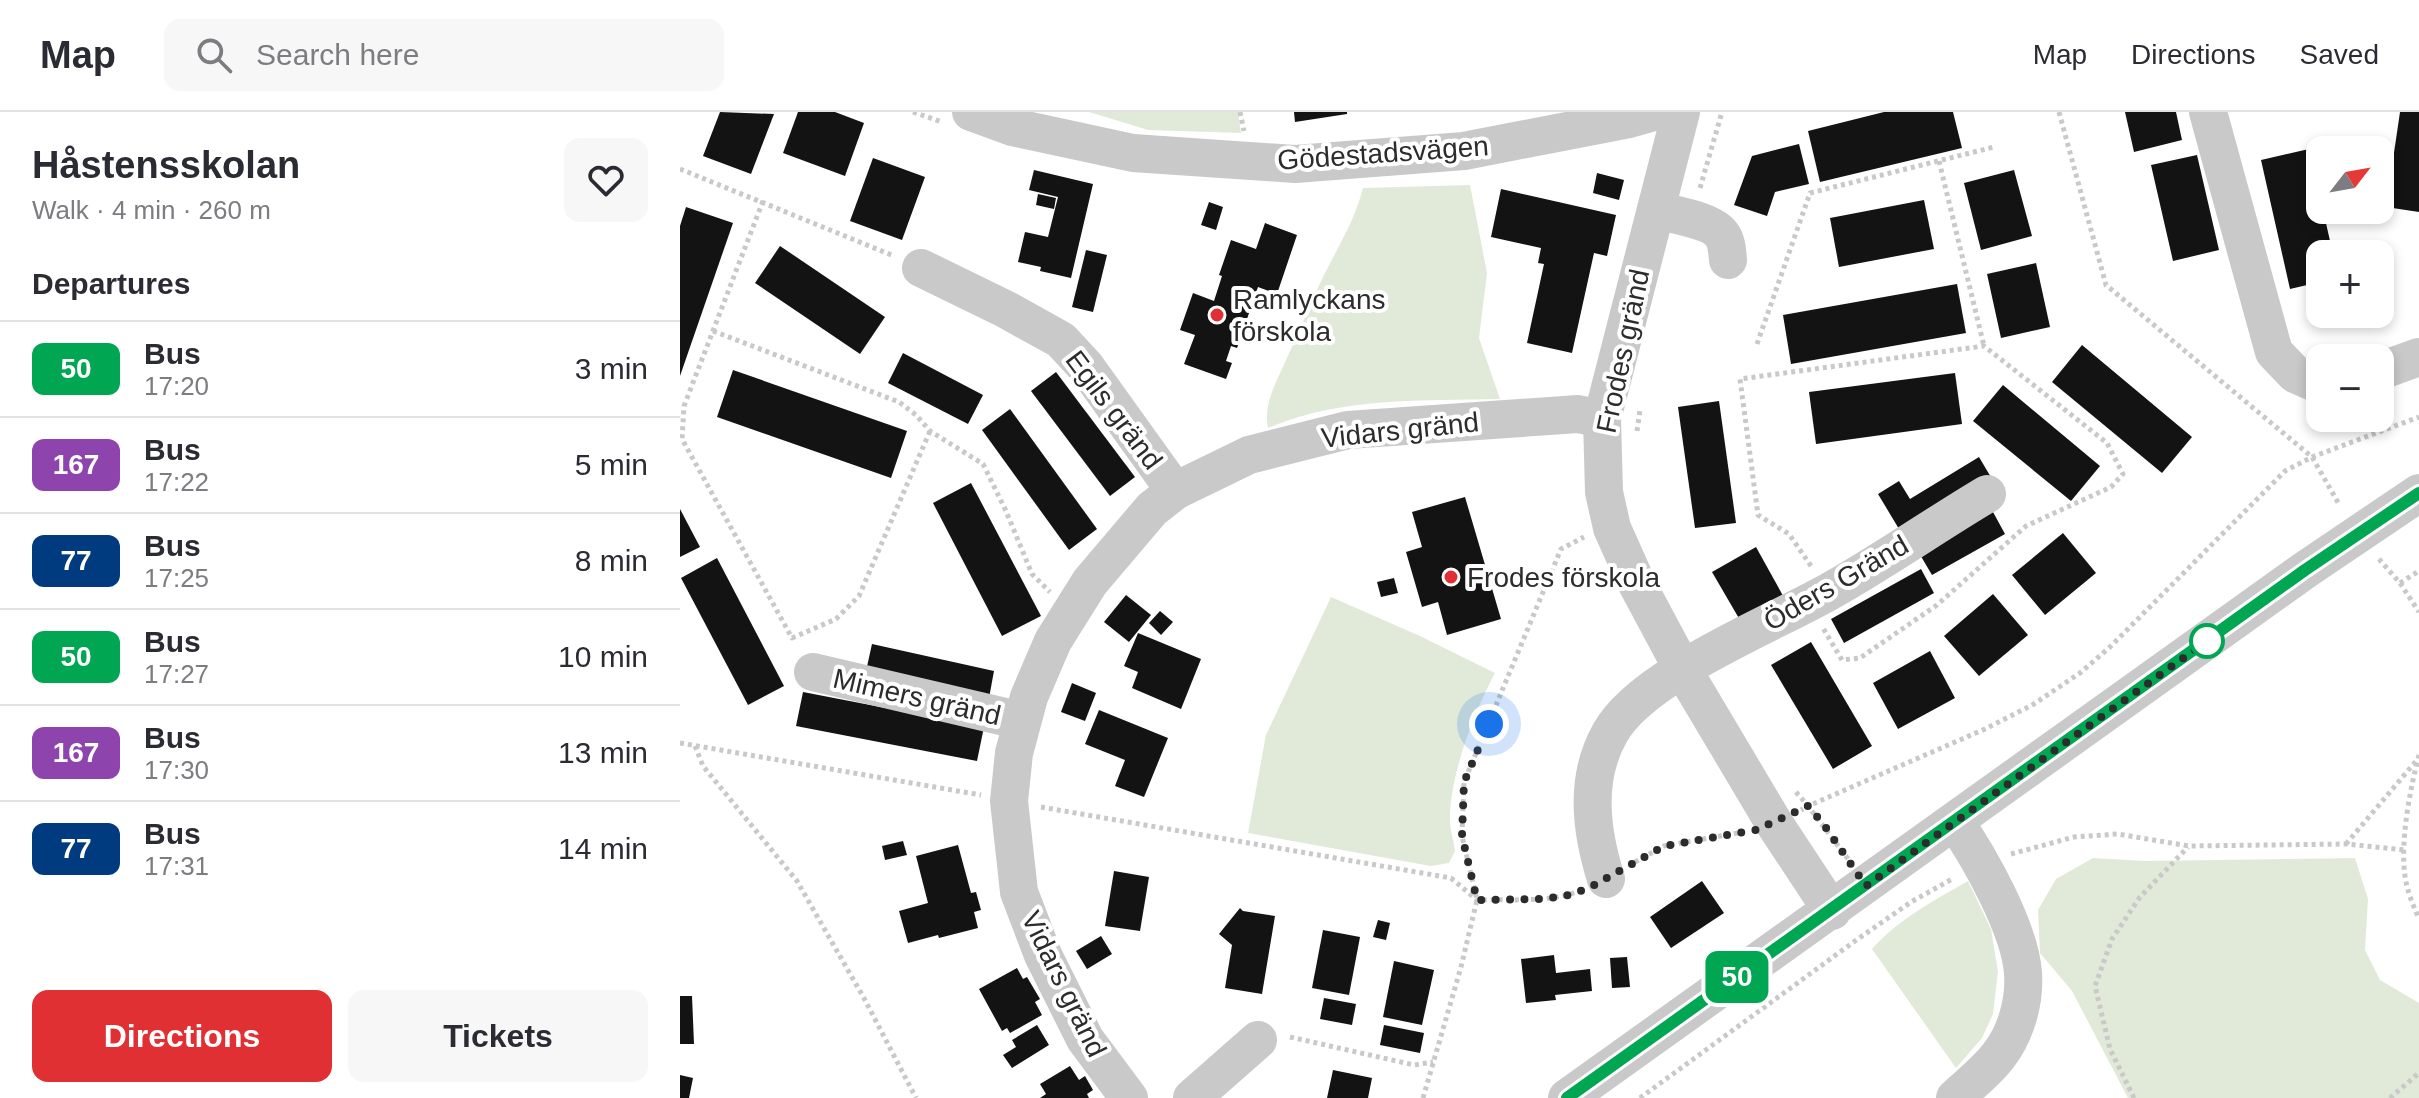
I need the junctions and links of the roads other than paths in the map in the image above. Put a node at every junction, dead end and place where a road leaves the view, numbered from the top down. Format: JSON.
{"nodes":[{"id":1,"x":971,"y":112,"type":"edge"},
{"id":2,"x":1654,"y":112,"type":"edge"},
{"id":3,"x":1681,"y":112,"type":"edge"},
{"id":4,"x":2208,"y":112,"type":"edge"},
{"id":5,"x":1673,"y":215,"type":"junction"},
{"id":6,"x":1728,"y":260,"type":"dead end"},
{"id":7,"x":921,"y":268,"type":"road end"},
{"id":8,"x":2419,"y":357,"type":"edge"},
{"id":9,"x":2394,"y":366,"type":"edge"},
{"id":10,"x":2306,"y":379,"type":"edge"},
{"id":11,"x":1602,"y":419,"type":"junction"},
{"id":12,"x":1175,"y":491,"type":"junction"},
{"id":13,"x":2419,"y":493,"type":"edge"},
{"id":14,"x":1987,"y":494,"type":"dead end"},
{"id":15,"x":1683,"y":670,"type":"junction"},
{"id":16,"x":813,"y":672,"type":"dead end"},
{"id":17,"x":1022,"y":721,"type":"junction"},
{"id":18,"x":1955,"y":822,"type":"junction"},
{"id":19,"x":1606,"y":879,"type":"road end"},
{"id":20,"x":1832,"y":911,"type":"junction"},
{"id":21,"x":1258,"y":1040,"type":"road end"},
{"id":22,"x":1129,"y":1098,"type":"edge"},
{"id":23,"x":1192,"y":1098,"type":"edge"},
{"id":24,"x":1567,"y":1098,"type":"edge"},
{"id":25,"x":1955,"y":1098,"type":"edge"}],
"edges":[{"from":1,"to":2,"type":"street","name":"Gödestadsvägen"},
{"from":3,"to":5,"type":"street","name":"Frodes gränd"},
{"from":4,"to":10,"type":"street"},
{"from":5,"to":6,"type":"street"},
{"from":5,"to":11,"type":"street","name":"Frodes gränd"},
{"from":7,"to":12,"type":"street","name":"Egils gränd"},
{"from":8,"to":9,"type":"street"},
{"from":11,"to":12,"type":"street","name":"Vidars gränd"},
{"from":11,"to":15,"type":"street","name":"Frodes gränd"},
{"from":12,"to":17,"type":"street","name":"Vidars gränd"},
{"from":13,"to":18,"type":"street"},
{"from":14,"to":15,"type":"street","name":"Öders Gränd"},
{"from":15,"to":19,"type":"street","name":"Öders Gränd"},
{"from":15,"to":20,"type":"street","name":"Frodes gränd"},
{"from":16,"to":17,"type":"street","name":"Mimers gränd"},
{"from":17,"to":22,"type":"street","name":"Vidars gränd"},
{"from":18,"to":20,"type":"street"},
{"from":18,"to":25,"type":"street"},
{"from":20,"to":24,"type":"street"},
{"from":21,"to":23,"type":"street"}]}
